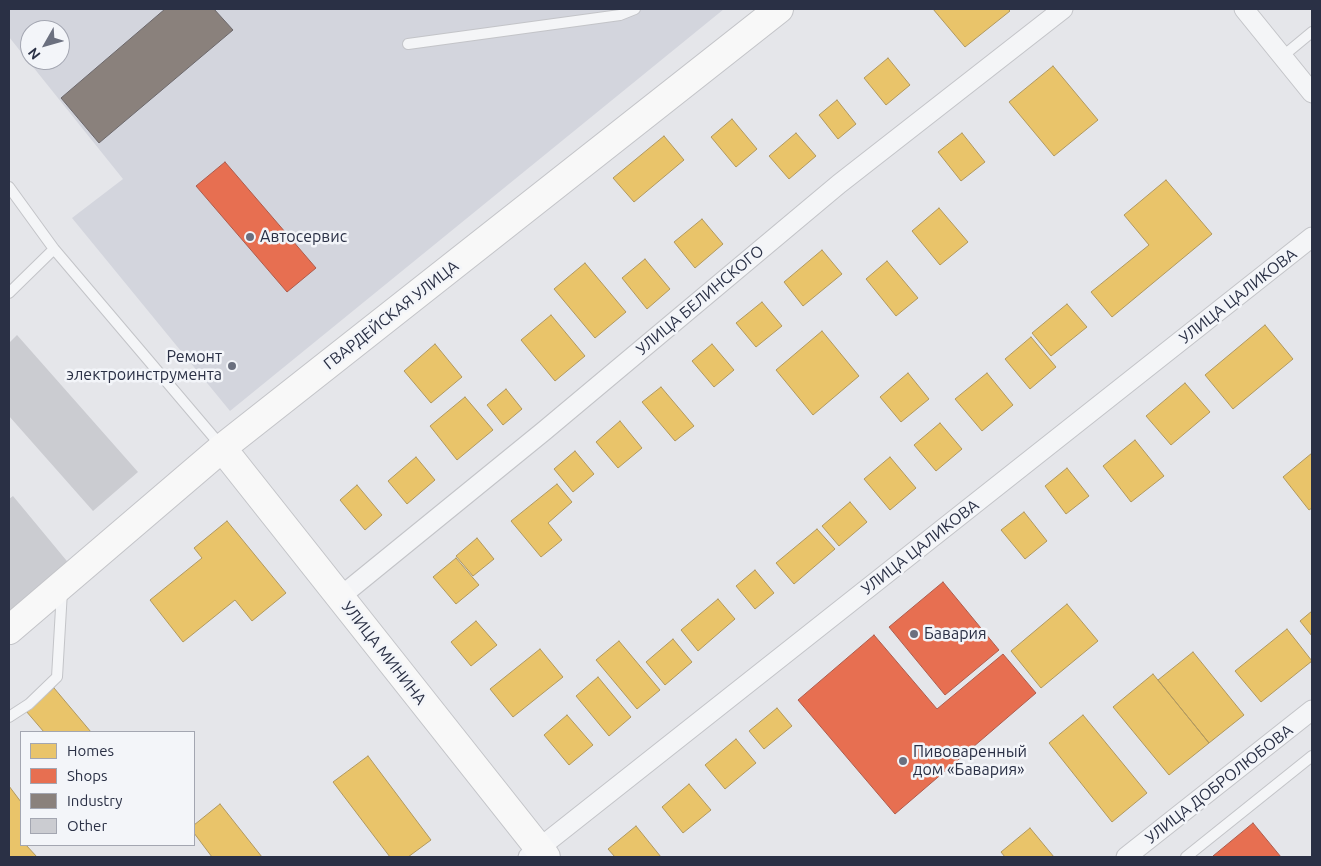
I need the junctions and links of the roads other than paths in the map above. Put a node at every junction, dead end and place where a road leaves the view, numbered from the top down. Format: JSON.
{"nodes":[{"id":1,"x":636,"y":9,"type":"edge"},
{"id":2,"x":779,"y":9,"type":"edge"},
{"id":3,"x":1063,"y":9,"type":"edge"},
{"id":4,"x":1244,"y":9,"type":"edge"},
{"id":5,"x":1312,"y":32,"type":"edge"},
{"id":6,"x":408,"y":44,"type":"dead end"},
{"id":7,"x":1283,"y":56,"type":"junction"},
{"id":8,"x":1312,"y":93,"type":"edge"},
{"id":9,"x":9,"y":187,"type":"edge"},
{"id":10,"x":1312,"y":237,"type":"edge"},
{"id":11,"x":54,"y":249,"type":"junction"},
{"id":12,"x":9,"y":293,"type":"edge"},
{"id":13,"x":222,"y":448,"type":"junction"},
{"id":14,"x":63,"y":584,"type":"junction"},
{"id":15,"x":340,"y":597,"type":"junction"},
{"id":16,"x":9,"y":630,"type":"edge"},
{"id":17,"x":1312,"y":710,"type":"edge"},
{"id":18,"x":9,"y":717,"type":"edge"},
{"id":19,"x":1312,"y":756,"type":"edge"},
{"id":20,"x":538,"y":854,"type":"edge"},
{"id":21,"x":1126,"y":857,"type":"edge"},
{"id":22,"x":1186,"y":857,"type":"edge"}],
"edges":[{"from":1,"to":6,"type":"lane"},
{"from":2,"to":13,"type":"street","name":"ГВАРДЕЙСКАЯ УЛИЦА"},
{"from":3,"to":15,"type":"street","name":"УЛИЦА БЕЛИНСКОГО"},
{"from":4,"to":7,"type":"street"},
{"from":5,"to":7,"type":"lane"},
{"from":7,"to":8,"type":"street"},
{"from":9,"to":11,"type":"lane"},
{"from":10,"to":20,"type":"street","name":"УЛИЦА ЦАЛИКОВА"},
{"from":11,"to":12,"type":"lane"},
{"from":11,"to":13,"type":"lane"},
{"from":13,"to":14,"type":"street","name":"ГВАРДЕЙСКАЯ УЛИЦА"},
{"from":13,"to":15,"type":"street","name":"УЛИЦА МИНИНА"},
{"from":14,"to":16,"type":"street","name":"ГВАРДЕЙСКАЯ УЛИЦА"},
{"from":14,"to":18,"type":"lane"},
{"from":15,"to":20,"type":"street","name":"УЛИЦА МИНИНА"},
{"from":17,"to":21,"type":"street","name":"УЛИЦА ДОБРОЛЮБОВА"},
{"from":19,"to":22,"type":"lane"}]}
